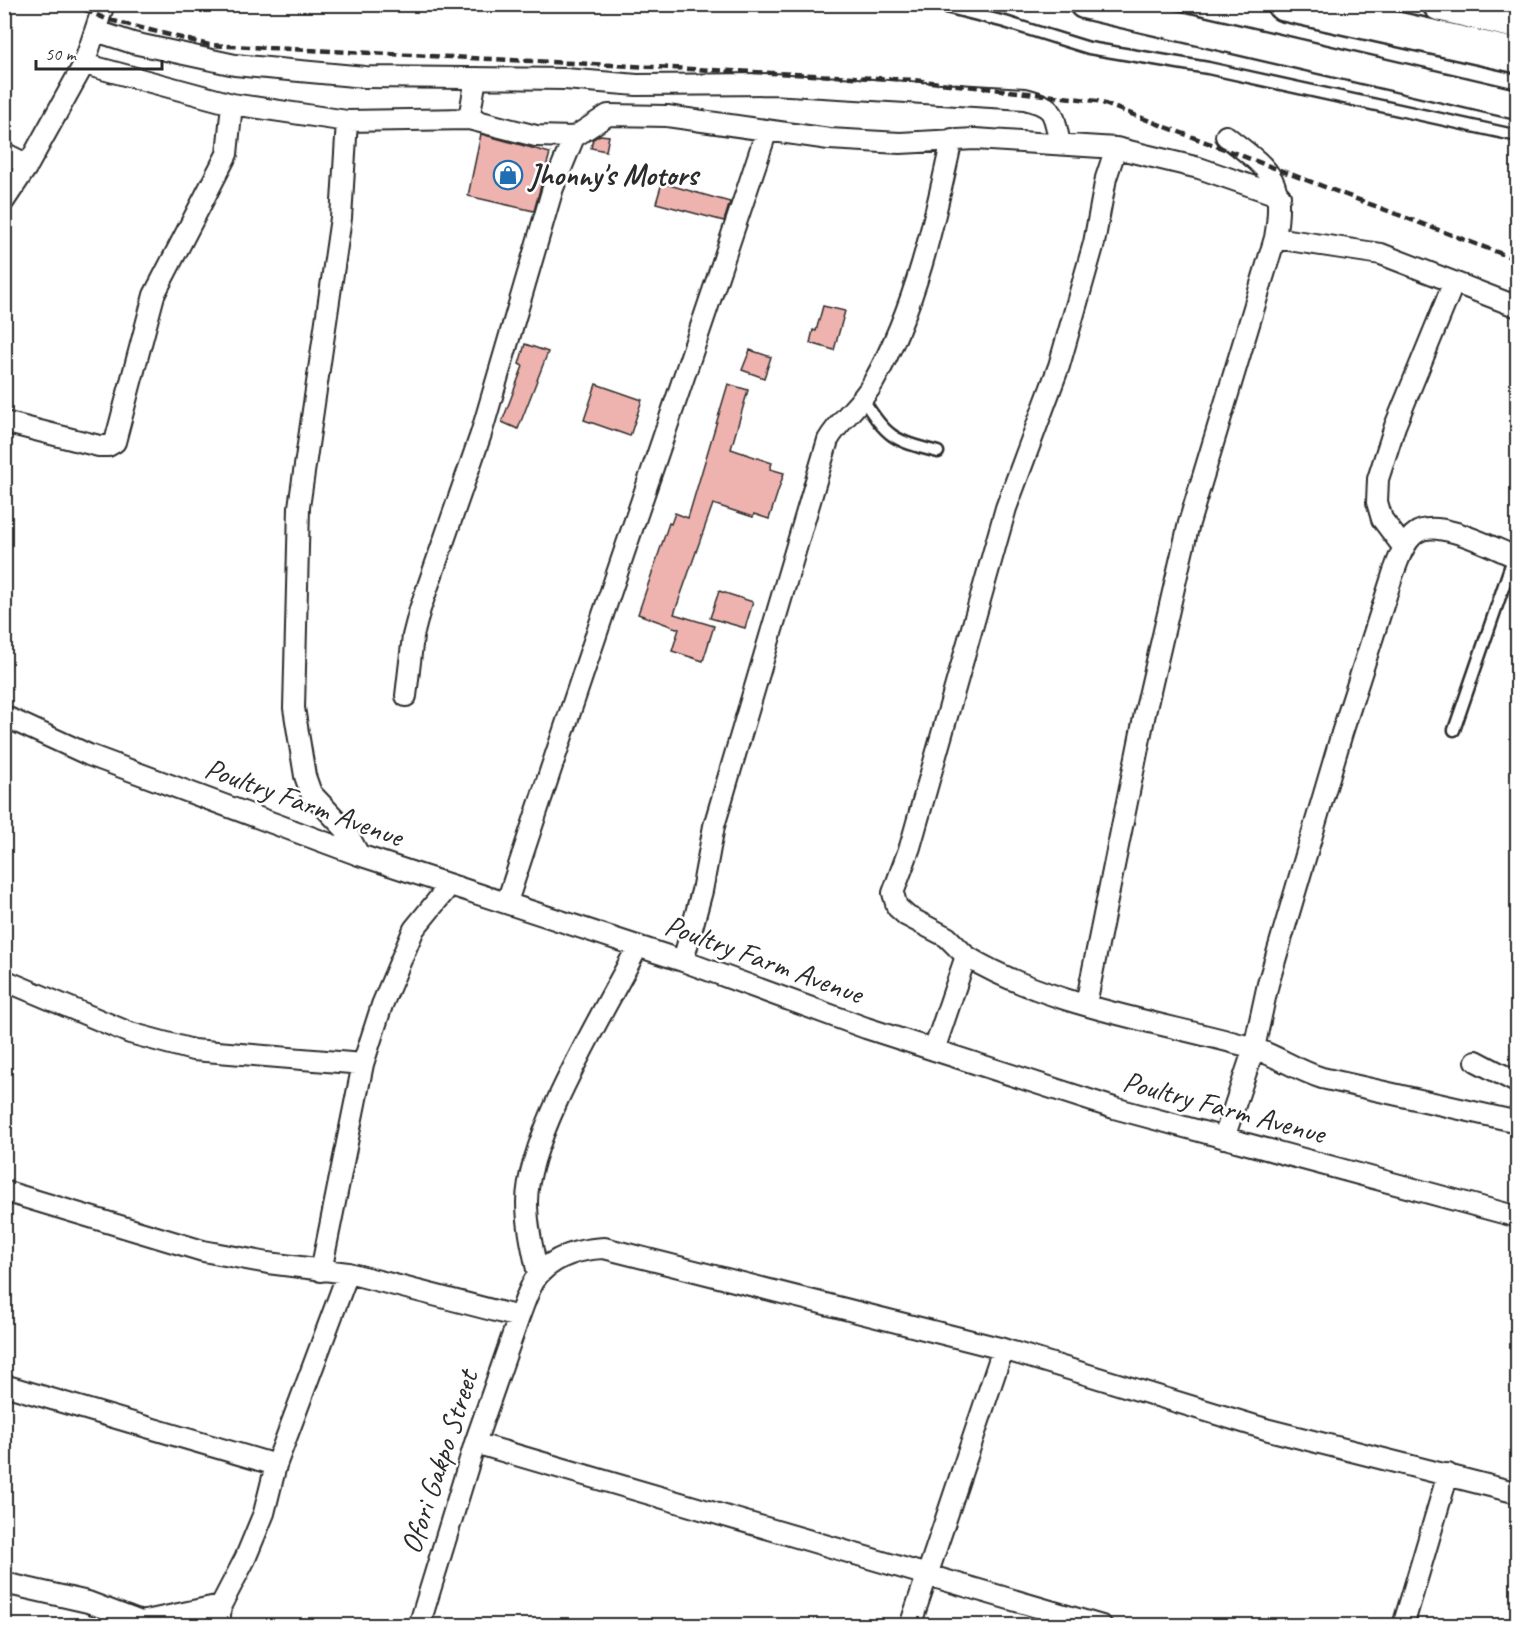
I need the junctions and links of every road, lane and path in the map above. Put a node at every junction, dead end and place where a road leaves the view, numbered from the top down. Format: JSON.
{"nodes":[{"id":1,"x":104,"y":4,"type":"edge"},
{"id":2,"x":934,"y":4,"type":"edge"},
{"id":3,"x":1084,"y":4,"type":"edge"},
{"id":4,"x":1284,"y":4,"type":"edge"},
{"id":5,"x":1440,"y":4,"type":"edge"},
{"id":6,"x":1518,"y":22,"type":"edge"},
{"id":7,"x":96,"y":31,"type":"junction"},
{"id":8,"x":1518,"y":56,"type":"edge"},
{"id":9,"x":84,"y":64,"type":"junction"},
{"id":10,"x":476,"y":78,"type":"junction"},
{"id":11,"x":637,"y":85,"type":"junction"},
{"id":12,"x":232,"y":104,"type":"junction"},
{"id":13,"x":1518,"y":105,"type":"edge"},
{"id":14,"x":636,"y":115,"type":"junction"},
{"id":15,"x":469,"y":119,"type":"junction"},
{"id":16,"x":347,"y":121,"type":"junction"},
{"id":17,"x":767,"y":129,"type":"junction"},
{"id":18,"x":1226,"y":136,"type":"dead end"},
{"id":19,"x":1518,"y":136,"type":"edge"},
{"id":20,"x":574,"y":137,"type":"junction"},
{"id":21,"x":952,"y":139,"type":"junction"},
{"id":22,"x":1060,"y":144,"type":"junction"},
{"id":23,"x":1116,"y":148,"type":"junction"},
{"id":24,"x":4,"y":153,"type":"edge"},
{"id":25,"x":28,"y":165,"type":"junction"},
{"id":26,"x":1280,"y":196,"type":"junction"},
{"id":27,"x":4,"y":201,"type":"edge"},
{"id":28,"x":1275,"y":238,"type":"junction"},
{"id":29,"x":1454,"y":282,"type":"junction"},
{"id":30,"x":1518,"y":307,"type":"edge"},
{"id":31,"x":862,"y":398,"type":"junction"},
{"id":32,"x":4,"y":422,"type":"edge"},
{"id":33,"x":938,"y":452,"type":"dead end"},
{"id":34,"x":1404,"y":548,"type":"junction"},
{"id":35,"x":1516,"y":557,"type":"edge"},
{"id":36,"x":406,"y":696,"type":"dead end"},
{"id":37,"x":4,"y":716,"type":"edge"},
{"id":38,"x":1454,"y":730,"type":"dead end"},
{"id":39,"x":358,"y":855,"type":"junction"},
{"id":40,"x":449,"y":886,"type":"junction"},
{"id":41,"x":507,"y":903,"type":"junction"},
{"id":42,"x":638,"y":946,"type":"junction"},
{"id":43,"x":966,"y":956,"type":"junction"},
{"id":44,"x":683,"y":961,"type":"junction"},
{"id":45,"x":4,"y":980,"type":"edge"},
{"id":46,"x":1086,"y":1004,"type":"junction"},
{"id":47,"x":1254,"y":1048,"type":"junction"},
{"id":48,"x":934,"y":1050,"type":"junction"},
{"id":49,"x":1476,"y":1062,"type":"dead end"},
{"id":50,"x":363,"y":1064,"type":"junction"},
{"id":51,"x":1518,"y":1083,"type":"edge"},
{"id":52,"x":1518,"y":1122,"type":"edge"},
{"id":53,"x":1224,"y":1138,"type":"junction"},
{"id":54,"x":4,"y":1191,"type":"edge"},
{"id":55,"x":1518,"y":1217,"type":"edge"},
{"id":56,"x":321,"y":1271,"type":"junction"},
{"id":57,"x":348,"y":1273,"type":"junction"},
{"id":58,"x":538,"y":1274,"type":"junction"},
{"id":59,"x":519,"y":1317,"type":"junction"},
{"id":60,"x":1003,"y":1349,"type":"junction"},
{"id":61,"x":4,"y":1385,"type":"edge"},
{"id":62,"x":475,"y":1443,"type":"junction"},
{"id":63,"x":276,"y":1465,"type":"junction"},
{"id":64,"x":1448,"y":1474,"type":"junction"},
{"id":65,"x":1518,"y":1493,"type":"edge"},
{"id":66,"x":925,"y":1575,"type":"junction"},
{"id":67,"x":4,"y":1583,"type":"edge"},
{"id":68,"x":221,"y":1605,"type":"junction"},
{"id":69,"x":219,"y":1626,"type":"edge"},
{"id":70,"x":419,"y":1626,"type":"edge"},
{"id":71,"x":910,"y":1626,"type":"edge"},
{"id":72,"x":1102,"y":1626,"type":"edge"},
{"id":73,"x":1402,"y":1626,"type":"edge"}],
"edges":[{"from":1,"to":7,"type":"street"},
{"from":2,"to":19,"type":"lane"},
{"from":3,"to":13,"type":"main road"},
{"from":4,"to":8,"type":"highway"},
{"from":5,"to":6,"type":"highway"},
{"from":7,"to":9,"type":"street"},
{"from":7,"to":10,"type":"street"},
{"from":9,"to":12,"type":"street"},
{"from":9,"to":25,"type":"street"},
{"from":10,"to":11,"type":"street"},
{"from":10,"to":15,"type":"street"},
{"from":11,"to":14,"type":"street"},
{"from":11,"to":22,"type":"street"},
{"from":12,"to":16,"type":"street"},
{"from":12,"to":32,"type":"street"},
{"from":14,"to":17,"type":"street"},
{"from":14,"to":20,"type":"street"},
{"from":15,"to":16,"type":"street"},
{"from":15,"to":20,"type":"street"},
{"from":16,"to":39,"type":"street"},
{"from":17,"to":21,"type":"street"},
{"from":17,"to":41,"type":"street"},
{"from":18,"to":26,"type":"street"},
{"from":20,"to":36,"type":"street"},
{"from":21,"to":22,"type":"street"},
{"from":21,"to":31,"type":"street"},
{"from":22,"to":23,"type":"street"},
{"from":23,"to":26,"type":"street"},
{"from":23,"to":43,"type":"street"},
{"from":24,"to":25,"type":"street"},
{"from":25,"to":27,"type":"street"},
{"from":26,"to":28,"type":"street"},
{"from":28,"to":29,"type":"street"},
{"from":28,"to":46,"type":"street"},
{"from":29,"to":30,"type":"street"},
{"from":29,"to":34,"type":"street"},
{"from":31,"to":33,"type":"lane"},
{"from":31,"to":44,"type":"street"},
{"from":34,"to":35,"type":"street"},
{"from":34,"to":47,"type":"street"},
{"from":35,"to":38,"type":"lane"},
{"from":37,"to":39,"type":"street","name":"Poultry Farm Avenue"},
{"from":39,"to":40,"type":"street","name":"Poultry Farm Avenue"},
{"from":40,"to":41,"type":"street","name":"Poultry Farm Avenue"},
{"from":40,"to":50,"type":"street"},
{"from":41,"to":42,"type":"street","name":"Poultry Farm Avenue"},
{"from":42,"to":44,"type":"street","name":"Poultry Farm Avenue"},
{"from":42,"to":58,"type":"street"},
{"from":43,"to":46,"type":"street"},
{"from":43,"to":48,"type":"street"},
{"from":44,"to":48,"type":"street","name":"Poultry Farm Avenue"},
{"from":45,"to":50,"type":"street"},
{"from":46,"to":47,"type":"street"},
{"from":47,"to":52,"type":"street"},
{"from":47,"to":53,"type":"street"},
{"from":48,"to":53,"type":"street","name":"Poultry Farm Avenue"},
{"from":49,"to":51,"type":"street"},
{"from":50,"to":56,"type":"street"},
{"from":53,"to":55,"type":"street","name":"Poultry Farm Avenue"},
{"from":54,"to":56,"type":"street"},
{"from":56,"to":57,"type":"street"},
{"from":57,"to":59,"type":"street"},
{"from":57,"to":63,"type":"street"},
{"from":58,"to":59,"type":"street","name":"Ofori Gakpo Street"},
{"from":58,"to":60,"type":"street"},
{"from":59,"to":62,"type":"street","name":"Ofori Gakpo Street"},
{"from":60,"to":64,"type":"street"},
{"from":60,"to":66,"type":"street"},
{"from":61,"to":63,"type":"street"},
{"from":62,"to":66,"type":"street"},
{"from":62,"to":70,"type":"street","name":"Ofori Gakpo Street"},
{"from":63,"to":68,"type":"street"},
{"from":64,"to":65,"type":"street"},
{"from":64,"to":73,"type":"street"},
{"from":66,"to":71,"type":"street"},
{"from":66,"to":72,"type":"street"},
{"from":67,"to":68,"type":"street"},
{"from":68,"to":69,"type":"street"}]}
